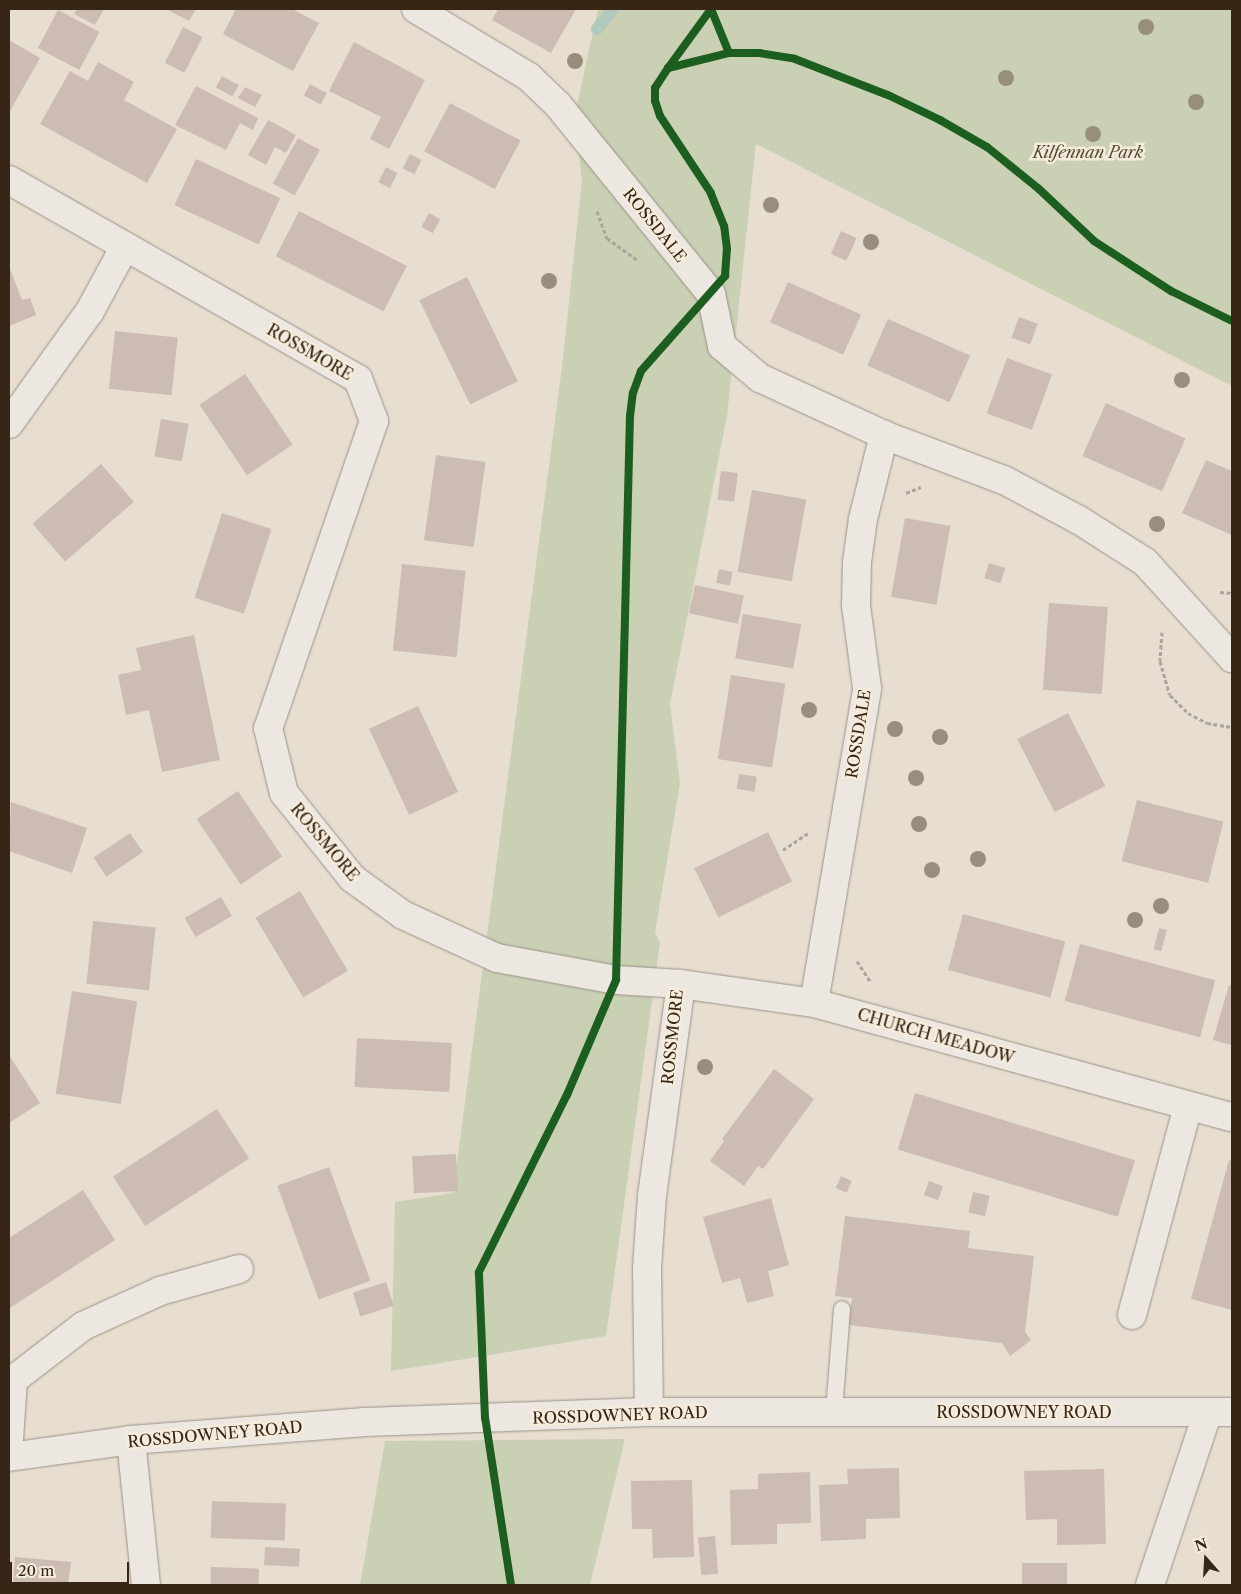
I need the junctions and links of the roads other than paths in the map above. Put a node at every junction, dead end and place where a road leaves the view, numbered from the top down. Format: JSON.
{"nodes":[{"id":1,"x":416,"y":9,"type":"edge"},
{"id":2,"x":9,"y":180,"type":"edge"},
{"id":3,"x":124,"y":248,"type":"junction"},
{"id":4,"x":9,"y":424,"type":"edge"},
{"id":5,"x":884,"y":435,"type":"junction"},
{"id":6,"x":1232,"y":658,"type":"edge"},
{"id":7,"x":681,"y":984,"type":"junction"},
{"id":8,"x":814,"y":1003,"type":"junction"},
{"id":9,"x":1188,"y":1106,"type":"junction"},
{"id":10,"x":1232,"y":1117,"type":"edge"},
{"id":11,"x":239,"y":1269,"type":"dead end"},
{"id":12,"x":842,"y":1309,"type":"dead end"},
{"id":13,"x":1132,"y":1314,"type":"dead end"},
{"id":14,"x":834,"y":1411,"type":"junction"},
{"id":15,"x":649,"y":1412,"type":"junction"},
{"id":16,"x":1220,"y":1412,"type":"edge"},
{"id":17,"x":9,"y":1440,"type":"edge"},
{"id":18,"x":131,"y":1440,"type":"junction"},
{"id":19,"x":9,"y":1457,"type":"edge"},
{"id":20,"x":146,"y":1585,"type":"edge"},
{"id":21,"x":1150,"y":1585,"type":"edge"}],
"edges":[{"from":1,"to":5,"type":"street","name":"ROSSDALE"},
{"from":2,"to":3,"type":"street","name":"ROSSMORE"},
{"from":3,"to":4,"type":"street"},
{"from":3,"to":7,"type":"street","name":"ROSSMORE"},
{"from":5,"to":6,"type":"street","name":"ROSSDALE"},
{"from":5,"to":8,"type":"street","name":"ROSSDALE"},
{"from":7,"to":8,"type":"street","name":"CHURCH MEADOW"},
{"from":7,"to":15,"type":"street","name":"ROSSMORE"},
{"from":8,"to":9,"type":"street","name":"CHURCH MEADOW"},
{"from":9,"to":10,"type":"street","name":"CHURCH MEADOW"},
{"from":9,"to":13,"type":"street"},
{"from":11,"to":17,"type":"street"},
{"from":12,"to":14,"type":"lane"},
{"from":14,"to":15,"type":"street","name":"ROSSDOWNEY ROAD"},
{"from":14,"to":16,"type":"street","name":"ROSSDOWNEY ROAD"},
{"from":15,"to":18,"type":"street","name":"ROSSDOWNEY ROAD"},
{"from":16,"to":21,"type":"street"},
{"from":18,"to":19,"type":"street","name":"ROSSDOWNEY ROAD"},
{"from":18,"to":20,"type":"street"}]}
